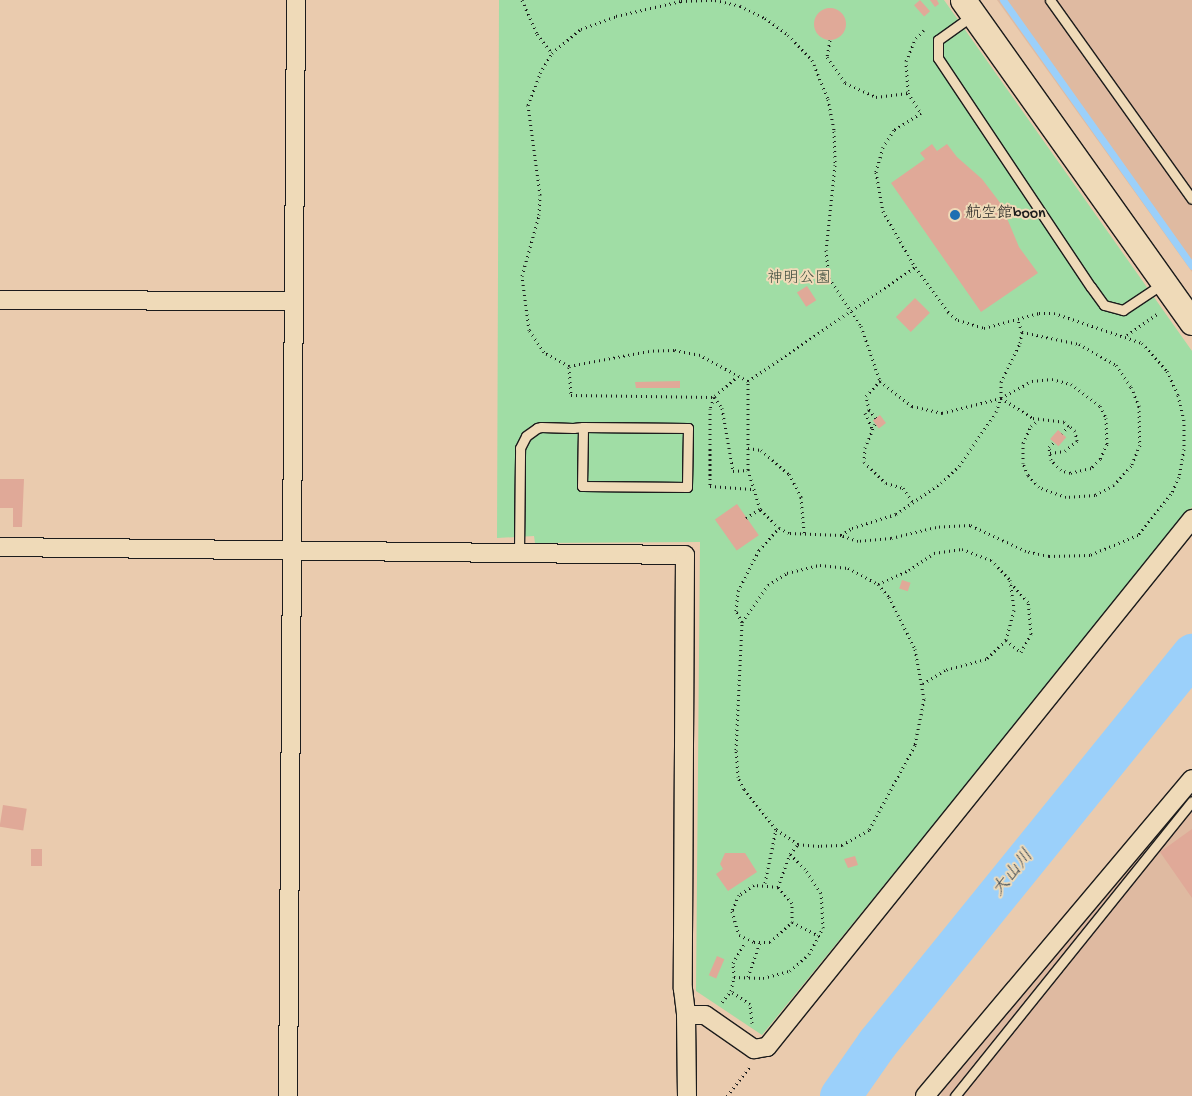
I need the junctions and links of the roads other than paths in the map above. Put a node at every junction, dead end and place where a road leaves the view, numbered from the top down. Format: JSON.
{"nodes":[{"id":1,"x":296,"y":0,"type":"edge"},
{"id":2,"x":1050,"y":0,"type":"edge"},
{"id":3,"x":968,"y":7,"type":"edge"},
{"id":4,"x":1192,"y":199,"type":"edge"},
{"id":5,"x":1170,"y":292,"type":"junction"},
{"id":6,"x":0,"y":300,"type":"edge"},
{"id":7,"x":294,"y":301,"type":"junction"},
{"id":8,"x":1192,"y":322,"type":"edge"},
{"id":9,"x":583,"y":427,"type":"junction"},
{"id":10,"x":1192,"y":519,"type":"edge"},
{"id":11,"x":0,"y":547,"type":"edge"},
{"id":12,"x":293,"y":550,"type":"junction"},
{"id":13,"x":519,"y":552,"type":"junction"},
{"id":14,"x":1192,"y":779,"type":"edge"},
{"id":15,"x":1192,"y":801,"type":"edge"},
{"id":16,"x":686,"y":1016,"type":"junction"},
{"id":17,"x":288,"y":1096,"type":"edge"},
{"id":18,"x":687,"y":1096,"type":"edge"},
{"id":19,"x":925,"y":1096,"type":"edge"},
{"id":20,"x":955,"y":1096,"type":"edge"}],
"edges":[{"from":1,"to":7,"type":"street"},
{"from":2,"to":4,"type":"lane"},
{"from":3,"to":5,"type":"street"},
{"from":3,"to":5,"type":"lane"},
{"from":5,"to":8,"type":"street"},
{"from":6,"to":7,"type":"street"},
{"from":7,"to":12,"type":"street"},
{"from":9,"to":9,"type":"lane"},
{"from":9,"to":13,"type":"lane"},
{"from":10,"to":16,"type":"street"},
{"from":11,"to":12,"type":"street"},
{"from":12,"to":13,"type":"street"},
{"from":12,"to":17,"type":"street"},
{"from":13,"to":16,"type":"street"},
{"from":14,"to":19,"type":"street"},
{"from":15,"to":20,"type":"lane"},
{"from":16,"to":18,"type":"street"}]}
